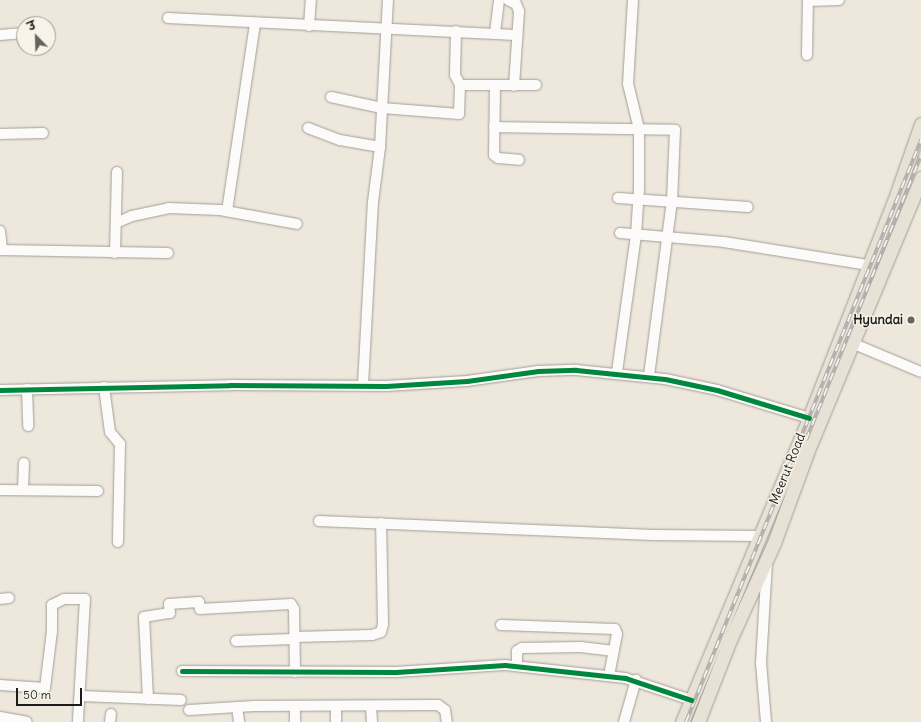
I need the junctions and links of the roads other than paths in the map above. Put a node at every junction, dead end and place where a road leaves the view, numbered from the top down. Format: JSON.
{"nodes":[{"id":1,"x":311,"y":0,"type":"edge"},
{"id":2,"x":388,"y":0,"type":"edge"},
{"id":3,"x":500,"y":0,"type":"edge"},
{"id":4,"x":508,"y":0,"type":"edge"},
{"id":5,"x":633,"y":0,"type":"edge"},
{"id":6,"x":808,"y":0,"type":"edge"},
{"id":7,"x":839,"y":0,"type":"edge"},
{"id":8,"x":168,"y":18,"type":"dead end"},
{"id":9,"x":255,"y":24,"type":"junction"},
{"id":10,"x":309,"y":26,"type":"junction"},
{"id":11,"x":386,"y":30,"type":"junction"},
{"id":12,"x":456,"y":32,"type":"junction"},
{"id":13,"x":495,"y":33,"type":"junction"},
{"id":14,"x":16,"y":34,"type":"edge"},
{"id":15,"x":0,"y":35,"type":"edge"},
{"id":16,"x":518,"y":35,"type":"junction"},
{"id":17,"x":807,"y":55,"type":"dead end"},
{"id":18,"x":460,"y":85,"type":"junction"},
{"id":19,"x":536,"y":85,"type":"dead end"},
{"id":20,"x":495,"y":86,"type":"junction"},
{"id":21,"x":514,"y":86,"type":"junction"},
{"id":22,"x":331,"y":96,"type":"dead end"},
{"id":23,"x":382,"y":108,"type":"junction"},
{"id":24,"x":921,"y":124,"type":"edge"},
{"id":25,"x":494,"y":127,"type":"junction"},
{"id":26,"x":308,"y":128,"type":"dead end"},
{"id":27,"x":639,"y":129,"type":"junction"},
{"id":28,"x":43,"y":133,"type":"dead end"},
{"id":29,"x":0,"y":134,"type":"edge"},
{"id":30,"x":380,"y":147,"type":"junction"},
{"id":31,"x":519,"y":160,"type":"dead end"},
{"id":32,"x":117,"y":172,"type":"dead end"},
{"id":33,"x":921,"y":178,"type":"edge"},
{"id":34,"x":618,"y":198,"type":"dead end"},
{"id":35,"x":639,"y":199,"type":"junction"},
{"id":36,"x":672,"y":201,"type":"junction"},
{"id":37,"x":748,"y":207,"type":"dead end"},
{"id":38,"x":227,"y":211,"type":"junction"},
{"id":39,"x":116,"y":223,"type":"junction"},
{"id":40,"x":297,"y":224,"type":"dead end"},
{"id":41,"x":0,"y":231,"type":"edge"},
{"id":42,"x":620,"y":233,"type":"dead end"},
{"id":43,"x":636,"y":235,"type":"junction"},
{"id":44,"x":667,"y":237,"type":"junction"},
{"id":45,"x":1,"y":250,"type":"edge"},
{"id":46,"x":115,"y":253,"type":"junction"},
{"id":47,"x":168,"y":253,"type":"dead end"},
{"id":48,"x":867,"y":265,"type":"junction"},
{"id":49,"x":840,"y":337,"type":"junction"},
{"id":50,"x":852,"y":343,"type":"junction"},
{"id":51,"x":617,"y":372,"type":"junction"},
{"id":52,"x":921,"y":372,"type":"edge"},
{"id":53,"x":649,"y":376,"type":"junction"},
{"id":54,"x":363,"y":385,"type":"junction"},
{"id":55,"x":104,"y":387,"type":"junction"},
{"id":56,"x":27,"y":389,"type":"junction"},
{"id":57,"x":0,"y":390,"type":"edge"},
{"id":58,"x":809,"y":418,"type":"junction"},
{"id":59,"x":28,"y":426,"type":"dead end"},
{"id":60,"x":24,"y":462,"type":"dead end"},
{"id":61,"x":0,"y":490,"type":"edge"},
{"id":62,"x":23,"y":490,"type":"junction"},
{"id":63,"x":98,"y":490,"type":"dead end"},
{"id":64,"x":319,"y":521,"type":"dead end"},
{"id":65,"x":381,"y":523,"type":"junction"},
{"id":66,"x":761,"y":536,"type":"junction"},
{"id":67,"x":118,"y":542,"type":"dead end"},
{"id":68,"x":768,"y":557,"type":"junction"},
{"id":69,"x":501,"y":625,"type":"dead end"},
{"id":70,"x":294,"y":638,"type":"junction"},
{"id":71,"x":236,"y":641,"type":"dead end"},
{"id":72,"x":614,"y":651,"type":"junction"},
{"id":73,"x":517,"y":666,"type":"junction"},
{"id":74,"x":182,"y":671,"type":"dead end"},
{"id":75,"x":295,"y":672,"type":"junction"},
{"id":76,"x":608,"y":676,"type":"junction"},
{"id":77,"x":636,"y":680,"type":"junction"},
{"id":78,"x":0,"y":685,"type":"edge"},
{"id":79,"x":81,"y":696,"type":"junction"},
{"id":80,"x":148,"y":699,"type":"junction"},
{"id":81,"x":181,"y":700,"type":"dead end"},
{"id":82,"x":691,"y":700,"type":"junction"},
{"id":83,"x":295,"y":706,"type":"junction"},
{"id":84,"x":237,"y":707,"type":"junction"},
{"id":85,"x":336,"y":707,"type":"junction"},
{"id":86,"x":371,"y":707,"type":"junction"},
{"id":87,"x":189,"y":710,"type":"dead end"},
{"id":88,"x":0,"y":717,"type":"edge"},
{"id":89,"x":27,"y":722,"type":"edge"},
{"id":90,"x":78,"y":722,"type":"edge"},
{"id":91,"x":239,"y":722,"type":"edge"},
{"id":92,"x":295,"y":722,"type":"edge"},
{"id":93,"x":336,"y":722,"type":"edge"},
{"id":94,"x":372,"y":722,"type":"edge"},
{"id":95,"x":447,"y":722,"type":"edge"},
{"id":96,"x":624,"y":722,"type":"edge"},
{"id":97,"x":682,"y":722,"type":"edge"},
{"id":98,"x":698,"y":722,"type":"edge"},
{"id":99,"x":766,"y":722,"type":"edge"}],
"edges":[{"from":1,"to":10,"type":"street"},
{"from":2,"to":11,"type":"street"},
{"from":3,"to":13,"type":"street"},
{"from":4,"to":16,"type":"street"},
{"from":5,"to":27,"type":"street"},
{"from":6,"to":7,"type":"street"},
{"from":6,"to":17,"type":"street"},
{"from":8,"to":9,"type":"street"},
{"from":9,"to":10,"type":"street"},
{"from":9,"to":38,"type":"street"},
{"from":10,"to":11,"type":"street"},
{"from":11,"to":12,"type":"street"},
{"from":11,"to":23,"type":"street"},
{"from":12,"to":13,"type":"street"},
{"from":12,"to":18,"type":"street"},
{"from":13,"to":16,"type":"street"},
{"from":14,"to":15,"type":"street"},
{"from":16,"to":21,"type":"street"},
{"from":18,"to":20,"type":"street"},
{"from":18,"to":23,"type":"street"},
{"from":19,"to":21,"type":"street"},
{"from":20,"to":21,"type":"street"},
{"from":20,"to":25,"type":"street"},
{"from":22,"to":23,"type":"street"},
{"from":23,"to":30,"type":"street"},
{"from":24,"to":48,"type":"main road","name":"Meerut Road"},
{"from":25,"to":27,"type":"street"},
{"from":25,"to":31,"type":"street"},
{"from":26,"to":30,"type":"street"},
{"from":27,"to":35,"type":"street"},
{"from":27,"to":36,"type":"street"},
{"from":28,"to":29,"type":"street"},
{"from":30,"to":54,"type":"street"},
{"from":32,"to":39,"type":"street"},
{"from":33,"to":50,"type":"main road","name":"Meerut Road"},
{"from":34,"to":35,"type":"street"},
{"from":35,"to":36,"type":"street"},
{"from":35,"to":43,"type":"street"},
{"from":36,"to":37,"type":"street"},
{"from":36,"to":44,"type":"street"},
{"from":38,"to":39,"type":"street"},
{"from":38,"to":40,"type":"street"},
{"from":39,"to":46,"type":"street"},
{"from":41,"to":45,"type":"street"},
{"from":42,"to":43,"type":"street"},
{"from":43,"to":44,"type":"street"},
{"from":43,"to":51,"type":"street"},
{"from":44,"to":48,"type":"street"},
{"from":44,"to":53,"type":"street"},
{"from":45,"to":46,"type":"street"},
{"from":46,"to":47,"type":"street"},
{"from":48,"to":49,"type":"main road","name":"Meerut Road"},
{"from":49,"to":50,"type":"main road"},
{"from":49,"to":58,"type":"main road","name":"Meerut Road"},
{"from":50,"to":52,"type":"street"},
{"from":50,"to":68,"type":"main road","name":"Meerut Road"},
{"from":51,"to":53,"type":"street"},
{"from":51,"to":54,"type":"street"},
{"from":53,"to":58,"type":"street"},
{"from":54,"to":55,"type":"street"},
{"from":55,"to":56,"type":"street"},
{"from":55,"to":67,"type":"street"},
{"from":56,"to":57,"type":"street"},
{"from":56,"to":59,"type":"street"},
{"from":58,"to":66,"type":"main road","name":"Meerut Road"},
{"from":60,"to":62,"type":"street"},
{"from":61,"to":62,"type":"street"},
{"from":62,"to":63,"type":"street"},
{"from":64,"to":65,"type":"street"},
{"from":65,"to":66,"type":"street"},
{"from":65,"to":70,"type":"street"},
{"from":66,"to":82,"type":"main road","name":"Meerut Road"},
{"from":68,"to":98,"type":"main road","name":"Meerut Road"},
{"from":68,"to":99,"type":"street"},
{"from":69,"to":72,"type":"street"},
{"from":70,"to":71,"type":"street"},
{"from":70,"to":75,"type":"street"},
{"from":70,"to":80,"type":"street"},
{"from":72,"to":73,"type":"street"},
{"from":72,"to":76,"type":"street"},
{"from":73,"to":75,"type":"street"},
{"from":73,"to":76,"type":"street"},
{"from":74,"to":75,"type":"street"},
{"from":76,"to":77,"type":"street"},
{"from":77,"to":82,"type":"street"},
{"from":77,"to":96,"type":"street"},
{"from":78,"to":79,"type":"street"},
{"from":79,"to":80,"type":"street"},
{"from":79,"to":90,"type":"street"},
{"from":80,"to":81,"type":"street"},
{"from":82,"to":97,"type":"main road","name":"Meerut Road"},
{"from":83,"to":84,"type":"street"},
{"from":83,"to":85,"type":"street"},
{"from":83,"to":92,"type":"street"},
{"from":84,"to":87,"type":"street"},
{"from":84,"to":91,"type":"street"},
{"from":85,"to":86,"type":"street"},
{"from":85,"to":93,"type":"street"},
{"from":86,"to":94,"type":"street"},
{"from":86,"to":95,"type":"street"},
{"from":88,"to":89,"type":"street"}]}
